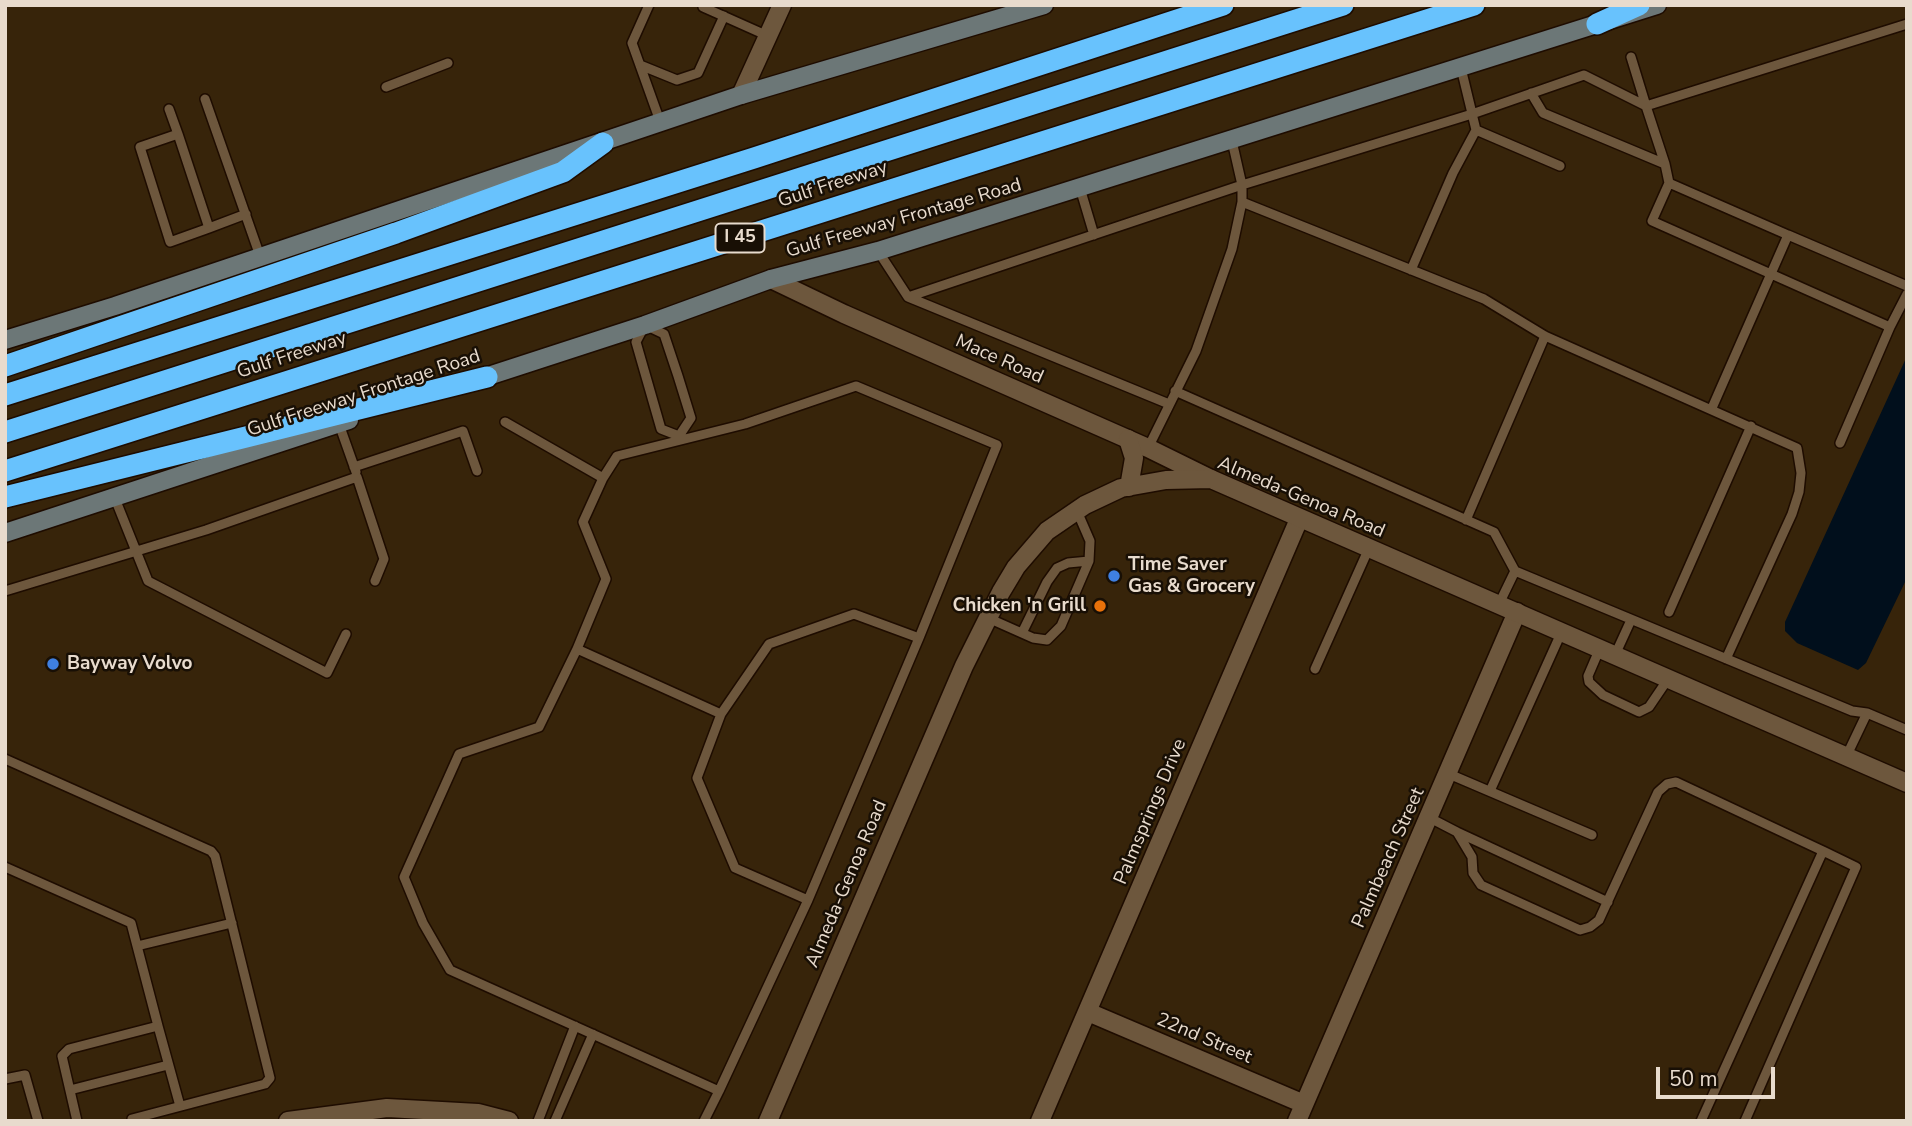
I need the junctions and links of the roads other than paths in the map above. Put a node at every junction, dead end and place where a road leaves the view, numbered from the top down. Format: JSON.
{"nodes":[{"id":1,"x":649,"y":5,"type":"edge"},
{"id":2,"x":1044,"y":5,"type":"edge"},
{"id":3,"x":1223,"y":5,"type":"edge"},
{"id":4,"x":1343,"y":5,"type":"edge"},
{"id":5,"x":1474,"y":5,"type":"edge"},
{"id":6,"x":1639,"y":5,"type":"edge"},
{"id":7,"x":1657,"y":5,"type":"edge"},
{"id":8,"x":779,"y":6,"type":"edge"},
{"id":9,"x":703,"y":7,"type":"edge"},
{"id":10,"x":724,"y":16,"type":"junction"},
{"id":11,"x":1597,"y":24,"type":"junction"},
{"id":12,"x":1907,"y":24,"type":"edge"},
{"id":13,"x":768,"y":36,"type":"junction"},
{"id":14,"x":1632,"y":57,"type":"dead end"},
{"id":15,"x":449,"y":63,"type":"dead end"},
{"id":16,"x":640,"y":65,"type":"junction"},
{"id":17,"x":1461,"y":68,"type":"junction"},
{"id":18,"x":386,"y":87,"type":"dead end"},
{"id":19,"x":1531,"y":93,"type":"junction"},
{"id":20,"x":741,"y":95,"type":"junction"},
{"id":21,"x":205,"y":99,"type":"dead end"},
{"id":22,"x":1646,"y":106,"type":"junction"},
{"id":23,"x":169,"y":109,"type":"dead end"},
{"id":24,"x":1472,"y":114,"type":"junction"},
{"id":25,"x":661,"y":124,"type":"junction"},
{"id":26,"x":1476,"y":130,"type":"junction"},
{"id":27,"x":178,"y":134,"type":"junction"},
{"id":28,"x":1232,"y":141,"type":"junction"},
{"id":29,"x":603,"y":143,"type":"junction"},
{"id":30,"x":1665,"y":164,"type":"junction"},
{"id":31,"x":1560,"y":166,"type":"dead end"},
{"id":32,"x":1669,"y":183,"type":"junction"},
{"id":33,"x":1242,"y":185,"type":"junction"},
{"id":34,"x":1080,"y":188,"type":"junction"},
{"id":35,"x":1242,"y":202,"type":"junction"},
{"id":36,"x":246,"y":214,"type":"junction"},
{"id":37,"x":209,"y":228,"type":"junction"},
{"id":38,"x":1094,"y":235,"type":"junction"},
{"id":39,"x":1788,"y":235,"type":"junction"},
{"id":40,"x":878,"y":251,"type":"junction"},
{"id":41,"x":260,"y":256,"type":"junction"},
{"id":42,"x":1411,"y":270,"type":"junction"},
{"id":43,"x":1771,"y":274,"type":"junction"},
{"id":44,"x":771,"y":279,"type":"junction"},
{"id":45,"x":1907,"y":286,"type":"edge"},
{"id":46,"x":1907,"y":295,"type":"edge"},
{"id":47,"x":908,"y":297,"type":"junction"},
{"id":48,"x":645,"y":325,"type":"junction"},
{"id":49,"x":1890,"y":327,"type":"junction"},
{"id":50,"x":1545,"y":336,"type":"junction"},
{"id":51,"x":5,"y":340,"type":"edge"},
{"id":52,"x":5,"y":366,"type":"edge"},
{"id":53,"x":487,"y":377,"type":"junction"},
{"id":54,"x":1175,"y":391,"type":"junction"},
{"id":55,"x":5,"y":396,"type":"edge"},
{"id":56,"x":1169,"y":404,"type":"junction"},
{"id":57,"x":1712,"y":408,"type":"junction"},
{"id":58,"x":505,"y":422,"type":"dead end"},
{"id":59,"x":339,"y":424,"type":"junction"},
{"id":60,"x":1751,"y":426,"type":"junction"},
{"id":61,"x":5,"y":432,"type":"edge"},
{"id":62,"x":679,"y":439,"type":"junction"},
{"id":63,"x":1128,"y":439,"type":"junction"},
{"id":64,"x":1840,"y":443,"type":"dead end"},
{"id":65,"x":1148,"y":448,"type":"junction"},
{"id":66,"x":354,"y":467,"type":"junction"},
{"id":67,"x":5,"y":471,"type":"edge"},
{"id":68,"x":477,"y":471,"type":"dead end"},
{"id":69,"x":358,"y":477,"type":"junction"},
{"id":70,"x":603,"y":478,"type":"junction"},
{"id":71,"x":1211,"y":479,"type":"junction"},
{"id":72,"x":1129,"y":487,"type":"junction"},
{"id":73,"x":114,"y":496,"type":"junction"},
{"id":74,"x":5,"y":497,"type":"edge"},
{"id":75,"x":1077,"y":510,"type":"junction"},
{"id":76,"x":1299,"y":519,"type":"junction"},
{"id":77,"x":1466,"y":520,"type":"junction"},
{"id":78,"x":5,"y":533,"type":"edge"},
{"id":79,"x":1369,"y":548,"type":"junction"},
{"id":80,"x":135,"y":551,"type":"junction"},
{"id":81,"x":1089,"y":561,"type":"junction"},
{"id":82,"x":1515,"y":571,"type":"junction"},
{"id":83,"x":375,"y":581,"type":"dead end"},
{"id":84,"x":5,"y":592,"type":"edge"},
{"id":85,"x":1499,"y":604,"type":"junction"},
{"id":86,"x":1517,"y":612,"type":"junction"},
{"id":87,"x":1669,"y":612,"type":"dead end"},
{"id":88,"x":988,"y":618,"type":"junction"},
{"id":89,"x":1631,"y":620,"type":"junction"},
{"id":90,"x":1562,"y":632,"type":"junction"},
{"id":91,"x":1022,"y":633,"type":"junction"},
{"id":92,"x":346,"y":634,"type":"dead end"},
{"id":93,"x":919,"y":638,"type":"junction"},
{"id":94,"x":577,"y":649,"type":"junction"},
{"id":95,"x":1608,"y":652,"type":"junction"},
{"id":96,"x":1727,"y":659,"type":"junction"},
{"id":97,"x":1315,"y":669,"type":"dead end"},
{"id":98,"x":1668,"y":679,"type":"junction"},
{"id":99,"x":1867,"y":713,"type":"junction"},
{"id":100,"x":721,"y":714,"type":"junction"},
{"id":101,"x":1907,"y":730,"type":"edge"},
{"id":102,"x":1846,"y":757,"type":"junction"},
{"id":103,"x":5,"y":759,"type":"edge"},
{"id":104,"x":1448,"y":774,"type":"junction"},
{"id":105,"x":1907,"y":783,"type":"edge"},
{"id":106,"x":1490,"y":791,"type":"junction"},
{"id":107,"x":1430,"y":818,"type":"junction"},
{"id":108,"x":1457,"y":832,"type":"junction"},
{"id":109,"x":1592,"y":835,"type":"dead end"},
{"id":110,"x":1823,"y":851,"type":"junction"},
{"id":111,"x":5,"y":867,"type":"edge"},
{"id":112,"x":808,"y":900,"type":"junction"},
{"id":113,"x":1608,"y":902,"type":"junction"},
{"id":114,"x":232,"y":923,"type":"junction"},
{"id":115,"x":137,"y":946,"type":"junction"},
{"id":116,"x":1088,"y":1012,"type":"junction"},
{"id":117,"x":158,"y":1026,"type":"junction"},
{"id":118,"x":575,"y":1026,"type":"junction"},
{"id":119,"x":593,"y":1034,"type":"junction"},
{"id":120,"x":168,"y":1065,"type":"junction"},
{"id":121,"x":5,"y":1079,"type":"edge"},
{"id":122,"x":70,"y":1090,"type":"junction"},
{"id":123,"x":719,"y":1090,"type":"junction"},
{"id":124,"x":180,"y":1107,"type":"junction"},
{"id":125,"x":1300,"y":1112,"type":"edge"},
{"id":126,"x":129,"y":1120,"type":"edge"},
{"id":127,"x":38,"y":1121,"type":"edge"},
{"id":128,"x":77,"y":1121,"type":"edge"},
{"id":129,"x":288,"y":1121,"type":"edge"},
{"id":130,"x":509,"y":1121,"type":"edge"},
{"id":131,"x":538,"y":1121,"type":"edge"},
{"id":132,"x":555,"y":1121,"type":"edge"},
{"id":133,"x":704,"y":1121,"type":"edge"},
{"id":134,"x":768,"y":1121,"type":"edge"},
{"id":135,"x":1040,"y":1121,"type":"edge"},
{"id":136,"x":1702,"y":1121,"type":"edge"},
{"id":137,"x":1745,"y":1121,"type":"edge"}],
"edges":[{"from":1,"to":16,"type":"lane"},
{"from":2,"to":20,"type":"main road"},
{"from":3,"to":55,"type":"highway"},
{"from":4,"to":61,"type":"highway","name":"Gulf Freeway","number":"I 45"},
{"from":5,"to":67,"type":"highway","name":"Gulf Freeway","number":"I 45"},
{"from":6,"to":11,"type":"highway"},
{"from":7,"to":11,"type":"main road","name":"Gulf Freeway Frontage Road"},
{"from":8,"to":13,"type":"street"},
{"from":9,"to":10,"type":"lane"},
{"from":10,"to":13,"type":"lane"},
{"from":10,"to":16,"type":"lane"},
{"from":11,"to":17,"type":"main road","name":"Gulf Freeway Frontage Road"},
{"from":12,"to":22,"type":"lane"},
{"from":13,"to":20,"type":"street"},
{"from":14,"to":22,"type":"lane"},
{"from":15,"to":18,"type":"lane"},
{"from":16,"to":25,"type":"lane"},
{"from":17,"to":24,"type":"lane"},
{"from":17,"to":28,"type":"main road","name":"Gulf Freeway Frontage Road"},
{"from":19,"to":22,"type":"lane"},
{"from":19,"to":24,"type":"lane"},
{"from":19,"to":30,"type":"lane"},
{"from":20,"to":25,"type":"main road"},
{"from":21,"to":36,"type":"lane"},
{"from":22,"to":30,"type":"lane"},
{"from":23,"to":27,"type":"lane"},
{"from":24,"to":26,"type":"lane"},
{"from":24,"to":33,"type":"lane"},
{"from":25,"to":29,"type":"main road"},
{"from":26,"to":31,"type":"lane"},
{"from":26,"to":42,"type":"lane"},
{"from":27,"to":37,"type":"lane"},
{"from":27,"to":37,"type":"lane"},
{"from":28,"to":33,"type":"lane"},
{"from":28,"to":34,"type":"main road","name":"Gulf Freeway Frontage Road"},
{"from":29,"to":41,"type":"main road"},
{"from":29,"to":52,"type":"highway"},
{"from":30,"to":32,"type":"lane"},
{"from":32,"to":39,"type":"lane"},
{"from":32,"to":43,"type":"lane"},
{"from":33,"to":35,"type":"lane"},
{"from":33,"to":38,"type":"lane"},
{"from":34,"to":38,"type":"lane"},
{"from":34,"to":40,"type":"main road","name":"Gulf Freeway Frontage Road"},
{"from":35,"to":42,"type":"lane"},
{"from":35,"to":54,"type":"lane"},
{"from":36,"to":37,"type":"lane"},
{"from":36,"to":41,"type":"lane"},
{"from":38,"to":47,"type":"lane"},
{"from":39,"to":43,"type":"lane"},
{"from":39,"to":45,"type":"lane"},
{"from":40,"to":44,"type":"main road","name":"Gulf Freeway Frontage Road"},
{"from":40,"to":47,"type":"lane"},
{"from":41,"to":51,"type":"main road"},
{"from":42,"to":50,"type":"lane"},
{"from":43,"to":49,"type":"lane"},
{"from":43,"to":57,"type":"lane"},
{"from":44,"to":48,"type":"main road","name":"Gulf Freeway Frontage Road"},
{"from":44,"to":63,"type":"street","name":"Mace Road"},
{"from":46,"to":49,"type":"lane"},
{"from":47,"to":56,"type":"lane"},
{"from":48,"to":53,"type":"main road","name":"Gulf Freeway Frontage Road"},
{"from":48,"to":62,"type":"lane"},
{"from":48,"to":62,"type":"lane"},
{"from":49,"to":64,"type":"lane"},
{"from":50,"to":57,"type":"lane"},
{"from":50,"to":77,"type":"lane"},
{"from":53,"to":59,"type":"main road","name":"Gulf Freeway Frontage Road"},
{"from":53,"to":74,"type":"highway"},
{"from":54,"to":56,"type":"lane"},
{"from":54,"to":77,"type":"lane"},
{"from":56,"to":65,"type":"lane"},
{"from":57,"to":60,"type":"lane"},
{"from":58,"to":70,"type":"lane"},
{"from":59,"to":66,"type":"lane"},
{"from":59,"to":73,"type":"main road","name":"Gulf Freeway Frontage Road"},
{"from":60,"to":87,"type":"lane"},
{"from":60,"to":96,"type":"lane"},
{"from":62,"to":70,"type":"lane"},
{"from":62,"to":93,"type":"lane"},
{"from":63,"to":65,"type":"street","name":"Mace Road"},
{"from":63,"to":72,"type":"street"},
{"from":65,"to":71,"type":"street","name":"Mace Road"},
{"from":66,"to":68,"type":"lane"},
{"from":66,"to":69,"type":"lane"},
{"from":69,"to":80,"type":"lane"},
{"from":69,"to":83,"type":"lane"},
{"from":70,"to":94,"type":"lane"},
{"from":71,"to":72,"type":"street","name":"Almeda-Genoa Road"},
{"from":71,"to":76,"type":"street","name":"Almeda-Genoa Road"},
{"from":72,"to":75,"type":"street","name":"Almeda-Genoa Road"},
{"from":73,"to":78,"type":"main road","name":"Gulf Freeway Frontage Road"},
{"from":73,"to":80,"type":"lane"},
{"from":75,"to":81,"type":"lane"},
{"from":75,"to":88,"type":"street","name":"Almeda-Genoa Road"},
{"from":76,"to":79,"type":"street","name":"Almeda-Genoa Road"},
{"from":76,"to":116,"type":"street","name":"Palmsprings Drive"},
{"from":77,"to":82,"type":"lane"},
{"from":79,"to":85,"type":"street","name":"Almeda-Genoa Road"},
{"from":79,"to":97,"type":"lane"},
{"from":80,"to":84,"type":"lane"},
{"from":80,"to":92,"type":"lane"},
{"from":81,"to":91,"type":"lane"},
{"from":81,"to":91,"type":"lane"},
{"from":82,"to":85,"type":"lane"},
{"from":82,"to":89,"type":"lane"},
{"from":85,"to":86,"type":"street","name":"Almeda-Genoa Road"},
{"from":86,"to":90,"type":"street","name":"Almeda-Genoa Road"},
{"from":86,"to":104,"type":"street","name":"Palmbeach Street"},
{"from":88,"to":91,"type":"lane"},
{"from":88,"to":134,"type":"street","name":"Almeda-Genoa Road"},
{"from":89,"to":95,"type":"lane"},
{"from":89,"to":96,"type":"lane"},
{"from":90,"to":95,"type":"street","name":"Almeda-Genoa Road"},
{"from":90,"to":106,"type":"lane"},
{"from":93,"to":100,"type":"lane"},
{"from":93,"to":112,"type":"lane"},
{"from":94,"to":100,"type":"lane"},
{"from":94,"to":118,"type":"lane"},
{"from":95,"to":98,"type":"street","name":"Almeda-Genoa Road"},
{"from":95,"to":98,"type":"lane"},
{"from":96,"to":99,"type":"lane"},
{"from":98,"to":102,"type":"street","name":"Almeda-Genoa Road"},
{"from":99,"to":101,"type":"lane"},
{"from":99,"to":102,"type":"lane"},
{"from":100,"to":112,"type":"lane"},
{"from":102,"to":105,"type":"street","name":"Almeda-Genoa Road"},
{"from":103,"to":114,"type":"lane"},
{"from":104,"to":106,"type":"lane"},
{"from":104,"to":107,"type":"street","name":"Palmbeach Street"},
{"from":106,"to":109,"type":"lane"},
{"from":107,"to":108,"type":"lane"},
{"from":107,"to":125,"type":"street","name":"Palmbeach Street"},
{"from":108,"to":113,"type":"lane"},
{"from":108,"to":113,"type":"lane"},
{"from":110,"to":113,"type":"lane"},
{"from":110,"to":136,"type":"lane"},
{"from":110,"to":137,"type":"lane"},
{"from":111,"to":115,"type":"lane"},
{"from":112,"to":123,"type":"lane"},
{"from":114,"to":115,"type":"lane"},
{"from":114,"to":124,"type":"lane"},
{"from":115,"to":117,"type":"lane"},
{"from":116,"to":125,"type":"street","name":"22nd Street"},
{"from":116,"to":135,"type":"street","name":"Palmsprings Drive"},
{"from":117,"to":120,"type":"lane"},
{"from":117,"to":122,"type":"lane"},
{"from":118,"to":119,"type":"lane"},
{"from":118,"to":131,"type":"lane"},
{"from":119,"to":123,"type":"lane"},
{"from":119,"to":132,"type":"lane"},
{"from":120,"to":122,"type":"lane"},
{"from":120,"to":124,"type":"lane"},
{"from":121,"to":127,"type":"lane"},
{"from":122,"to":128,"type":"lane"},
{"from":123,"to":133,"type":"lane"},
{"from":124,"to":126,"type":"lane"},
{"from":129,"to":130,"type":"street"}]}
